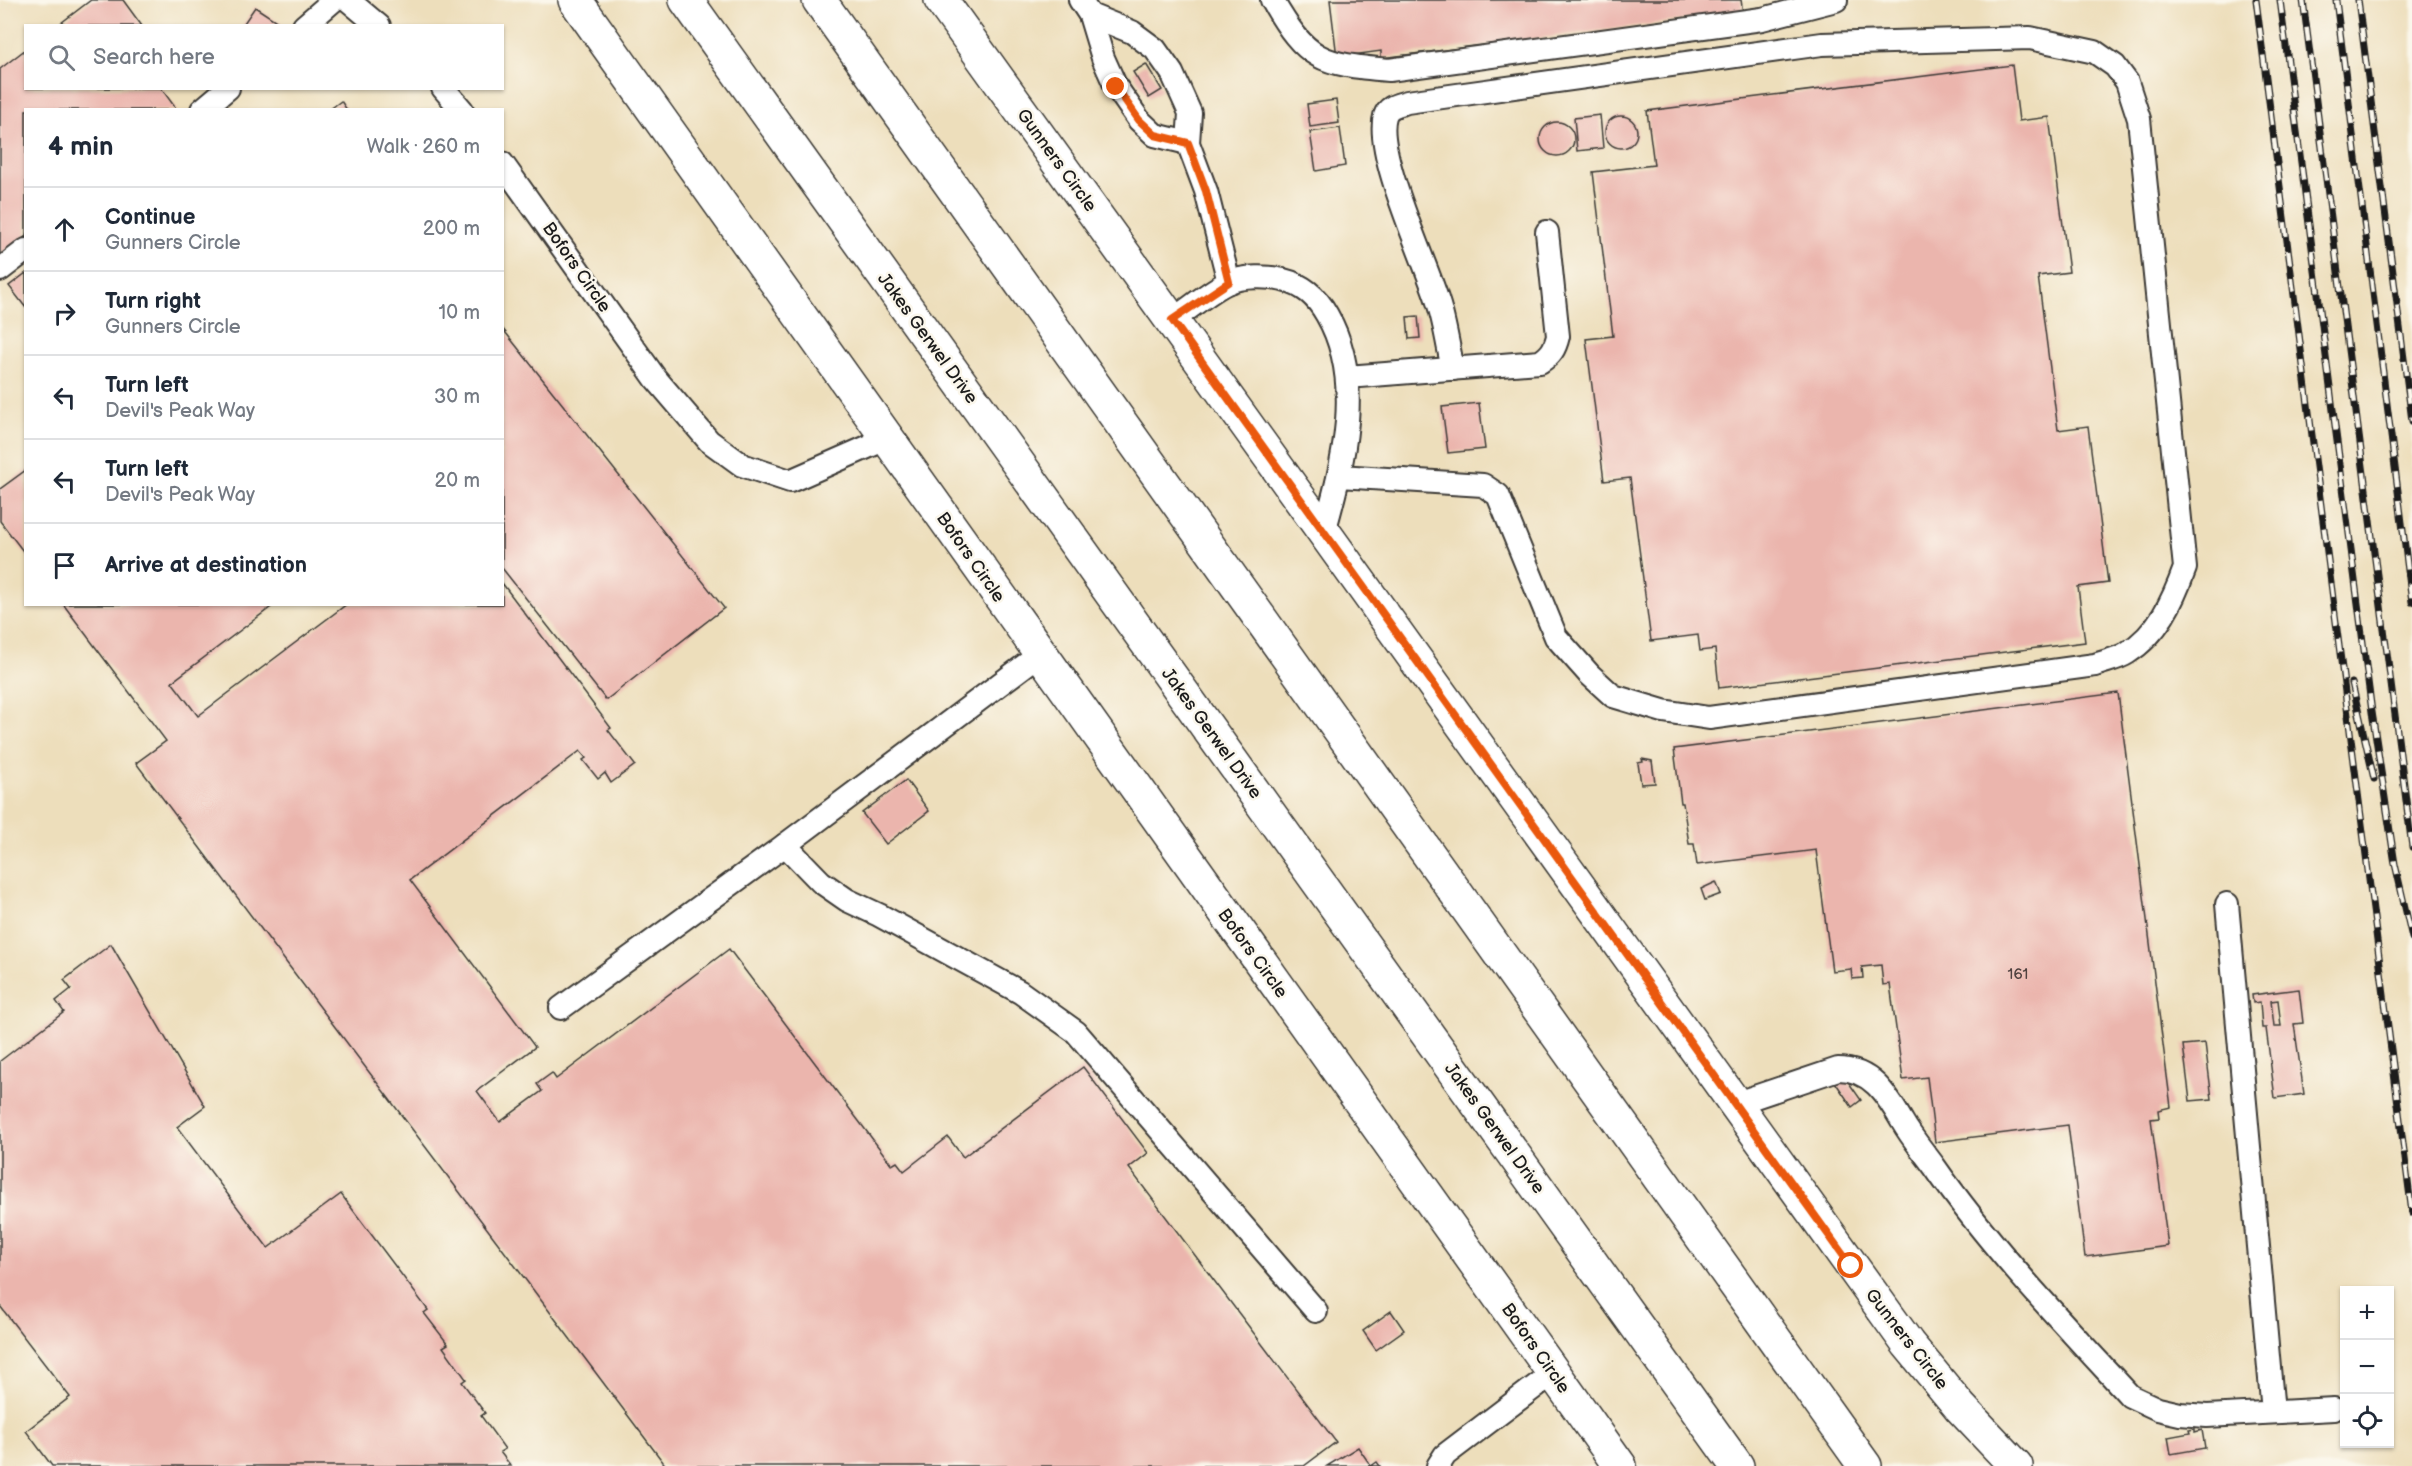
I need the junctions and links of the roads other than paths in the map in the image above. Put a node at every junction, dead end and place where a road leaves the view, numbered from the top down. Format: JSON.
{"nodes":[{"id":1,"x":334,"y":0,"type":"edge"},
{"id":2,"x":348,"y":0,"type":"edge"},
{"id":3,"x":575,"y":0,"type":"edge"},
{"id":4,"x":686,"y":0,"type":"edge"},
{"id":5,"x":819,"y":0,"type":"edge"},
{"id":6,"x":941,"y":0,"type":"edge"},
{"id":7,"x":1272,"y":0,"type":"edge"},
{"id":8,"x":1836,"y":0,"type":"edge"},
{"id":9,"x":1085,"y":7,"type":"edge"},
{"id":10,"x":306,"y":24,"type":"edge"},
{"id":11,"x":377,"y":24,"type":"edge"},
{"id":12,"x":226,"y":90,"type":"edge"},
{"id":13,"x":445,"y":90,"type":"edge"},
{"id":14,"x":204,"y":108,"type":"edge"},
{"id":15,"x":460,"y":108,"type":"edge"},
{"id":16,"x":1188,"y":143,"type":"junction"},
{"id":17,"x":504,"y":166,"type":"edge"},
{"id":18,"x":1547,"y":232,"type":"dead end"},
{"id":19,"x":24,"y":252,"type":"edge"},
{"id":20,"x":0,"y":270,"type":"edge"},
{"id":21,"x":1229,"y":282,"type":"junction"},
{"id":22,"x":1172,"y":320,"type":"junction"},
{"id":23,"x":1453,"y":369,"type":"junction"},
{"id":24,"x":1347,"y":377,"type":"junction"},
{"id":25,"x":888,"y":438,"type":"junction"},
{"id":26,"x":1339,"y":476,"type":"junction"},
{"id":27,"x":1324,"y":532,"type":"junction"},
{"id":28,"x":1040,"y":654,"type":"junction"},
{"id":29,"x":785,"y":844,"type":"junction"},
{"id":30,"x":2227,"y":904,"type":"dead end"},
{"id":31,"x":561,"y":1008,"type":"dead end"},
{"id":32,"x":1734,"y":1104,"type":"junction"},
{"id":33,"x":1316,"y":1311,"type":"dead end"},
{"id":34,"x":1553,"y":1373,"type":"junction"},
{"id":35,"x":2334,"y":1409,"type":"dead end"},
{"id":36,"x":2273,"y":1412,"type":"junction"},
{"id":37,"x":1438,"y":1466,"type":"edge"},
{"id":38,"x":1620,"y":1466,"type":"edge"},
{"id":39,"x":1737,"y":1466,"type":"edge"},
{"id":40,"x":1865,"y":1466,"type":"edge"},
{"id":41,"x":2016,"y":1466,"type":"edge"}],
"edges":[{"from":1,"to":10,"type":"lane"},
{"from":2,"to":11,"type":"lane"},
{"from":3,"to":25,"type":"main road","name":"Bofors Circle"},
{"from":4,"to":39,"type":"main road","name":"Jakes Gerwel Drive"},
{"from":5,"to":40,"type":"main road"},
{"from":6,"to":22,"type":"main road","name":"Gunners Circle"},
{"from":7,"to":8,"type":"lane"},
{"from":9,"to":16,"type":"lane"},
{"from":9,"to":16,"type":"lane"},
{"from":12,"to":14,"type":"lane"},
{"from":13,"to":15,"type":"lane"},
{"from":16,"to":21,"type":"lane"},
{"from":17,"to":25,"type":"lane","name":"Bofors Circle"},
{"from":18,"to":23,"type":"lane"},
{"from":19,"to":20,"type":"lane"},
{"from":21,"to":22,"type":"lane"},
{"from":21,"to":24,"type":"lane"},
{"from":22,"to":27,"type":"main road","name":"Gunners Circle"},
{"from":23,"to":24,"type":"lane"},
{"from":23,"to":26,"type":"lane"},
{"from":24,"to":26,"type":"lane"},
{"from":25,"to":28,"type":"main road","name":"Bofors Circle"},
{"from":26,"to":27,"type":"lane"},
{"from":27,"to":32,"type":"main road","name":"Gunners Circle"},
{"from":28,"to":29,"type":"lane"},
{"from":28,"to":34,"type":"main road","name":"Bofors Circle"},
{"from":29,"to":31,"type":"lane"},
{"from":29,"to":33,"type":"lane"},
{"from":30,"to":36,"type":"lane"},
{"from":32,"to":36,"type":"lane"},
{"from":32,"to":41,"type":"main road","name":"Gunners Circle"},
{"from":34,"to":37,"type":"lane"},
{"from":34,"to":38,"type":"main road","name":"Bofors Circle"},
{"from":35,"to":36,"type":"lane"}]}
